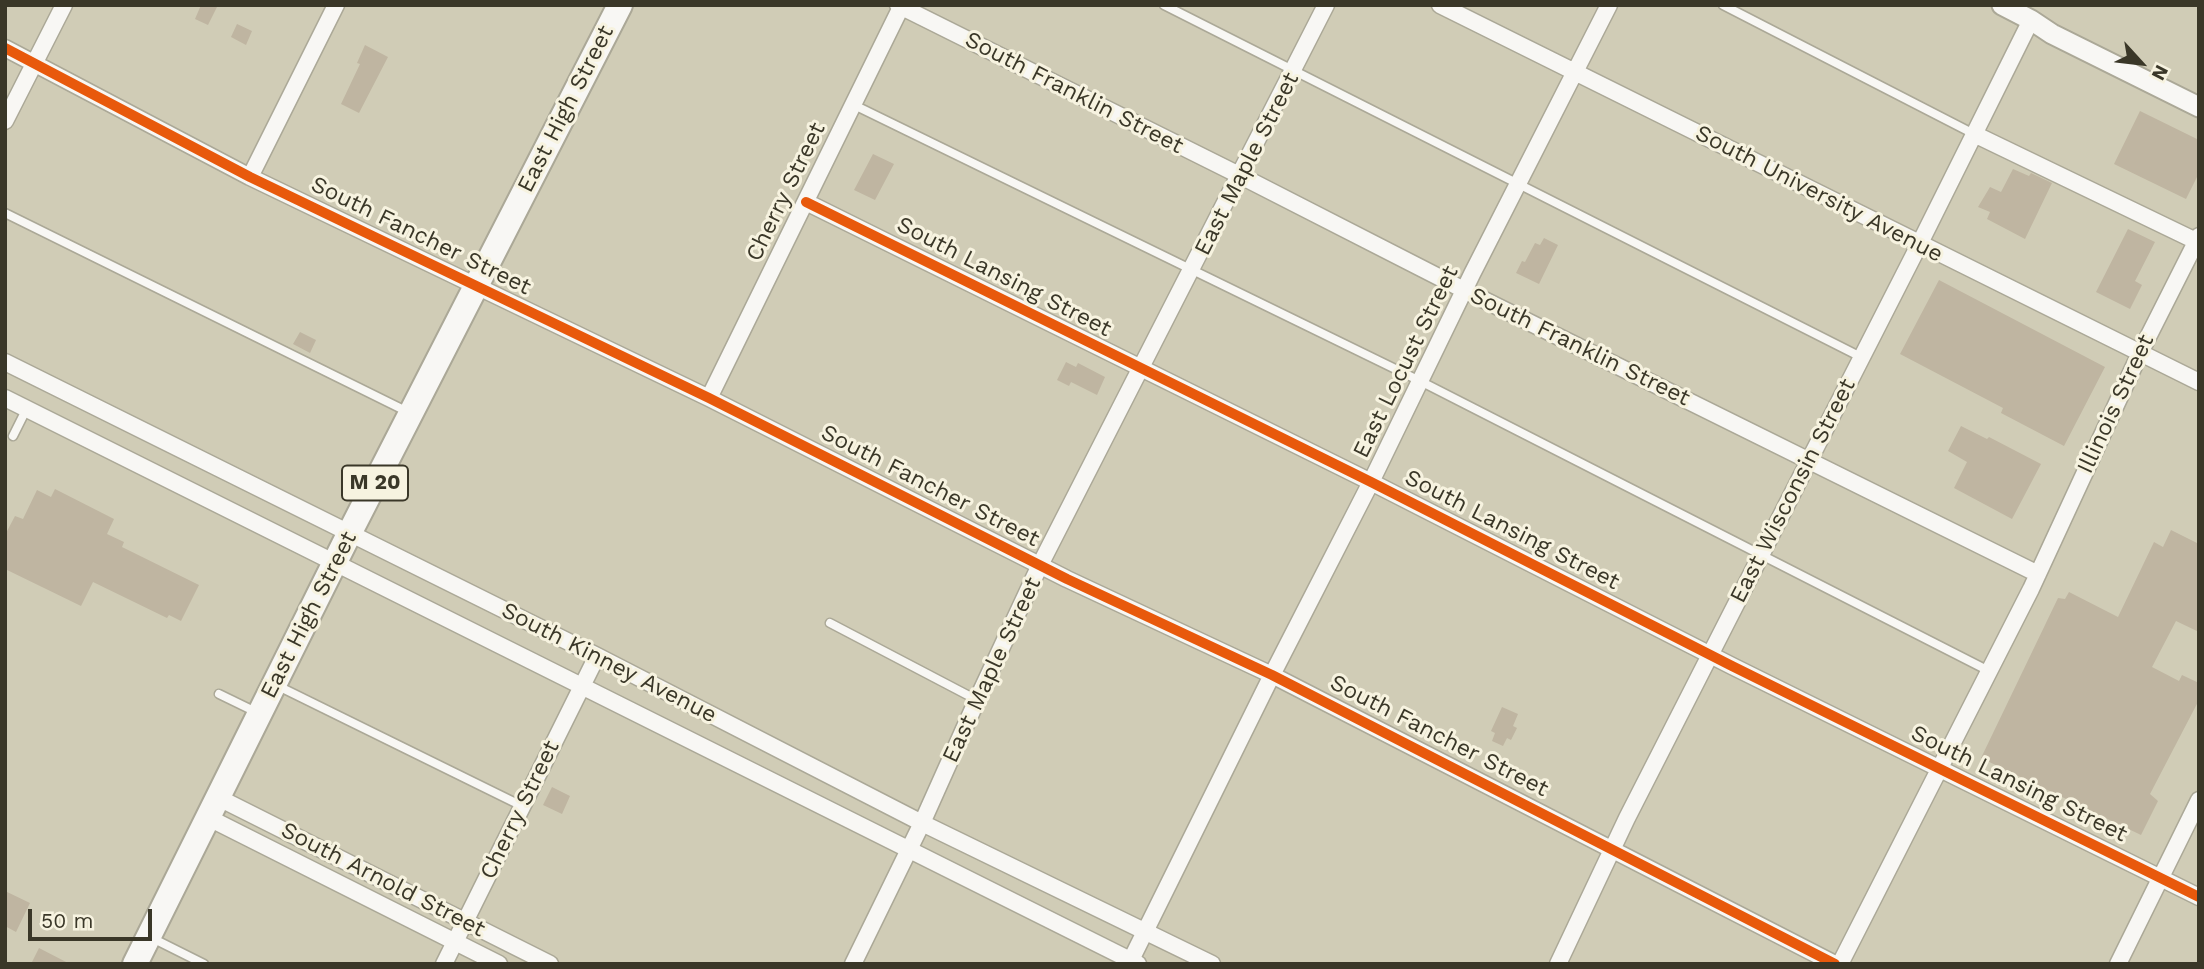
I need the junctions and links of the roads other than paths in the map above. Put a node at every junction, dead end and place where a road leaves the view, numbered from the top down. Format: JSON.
{"nodes":[{"id":1,"x":64,"y":5,"type":"edge"},
{"id":2,"x":336,"y":5,"type":"edge"},
{"id":3,"x":620,"y":5,"type":"edge"},
{"id":4,"x":1164,"y":5,"type":"edge"},
{"id":5,"x":1326,"y":5,"type":"edge"},
{"id":6,"x":1440,"y":5,"type":"edge"},
{"id":7,"x":1609,"y":5,"type":"edge"},
{"id":8,"x":1723,"y":5,"type":"edge"},
{"id":9,"x":2003,"y":5,"type":"edge"},
{"id":10,"x":900,"y":6,"type":"edge"},
{"id":11,"x":2031,"y":20,"type":"junction"},
{"id":12,"x":5,"y":48,"type":"edge"},
{"id":13,"x":35,"y":63,"type":"junction"},
{"id":14,"x":1294,"y":71,"type":"junction"},
{"id":15,"x":1575,"y":73,"type":"junction"},
{"id":16,"x":852,"y":104,"type":"junction"},
{"id":17,"x":2199,"y":107,"type":"edge"},
{"id":18,"x":5,"y":121,"type":"edge"},
{"id":19,"x":1974,"y":134,"type":"junction"},
{"id":20,"x":1239,"y":175,"type":"junction"},
{"id":21,"x":250,"y":177,"type":"junction"},
{"id":22,"x":1519,"y":185,"type":"junction"},
{"id":23,"x":806,"y":202,"type":"junction"},
{"id":24,"x":5,"y":213,"type":"edge"},
{"id":25,"x":2198,"y":239,"type":"edge"},
{"id":26,"x":1920,"y":243,"type":"junction"},
{"id":27,"x":1192,"y":271,"type":"junction"},
{"id":28,"x":477,"y":285,"type":"junction"},
{"id":29,"x":1464,"y":290,"type":"junction"},
{"id":30,"x":2141,"y":351,"type":"junction"},
{"id":31,"x":1861,"y":357,"type":"junction"},
{"id":32,"x":5,"y":362,"type":"edge"},
{"id":33,"x":1141,"y":369,"type":"junction"},
{"id":34,"x":1420,"y":381,"type":"junction"},
{"id":35,"x":2199,"y":382,"type":"edge"},
{"id":36,"x":5,"y":398,"type":"edge"},
{"id":37,"x":709,"y":398,"type":"junction"},
{"id":38,"x":27,"y":408,"type":"junction"},
{"id":39,"x":411,"y":413,"type":"junction"},
{"id":40,"x":13,"y":436,"type":"dead end"},
{"id":41,"x":1808,"y":460,"type":"junction"},
{"id":42,"x":1371,"y":482,"type":"junction"},
{"id":43,"x":349,"y":534,"type":"junction"},
{"id":44,"x":1760,"y":555,"type":"junction"},
{"id":45,"x":335,"y":562,"type":"junction"},
{"id":46,"x":1040,"y":565,"type":"junction"},
{"id":47,"x":2038,"y":574,"type":"junction"},
{"id":48,"x":830,"y":623,"type":"dead end"},
{"id":49,"x":1710,"y":655,"type":"junction"},
{"id":50,"x":597,"y":656,"type":"junction"},
{"id":51,"x":1989,"y":671,"type":"junction"},
{"id":52,"x":1272,"y":675,"type":"junction"},
{"id":53,"x":274,"y":684,"type":"junction"},
{"id":54,"x":582,"y":685,"type":"junction"},
{"id":55,"x":219,"y":694,"type":"dead end"},
{"id":56,"x":977,"y":700,"type":"junction"},
{"id":57,"x":259,"y":714,"type":"junction"},
{"id":58,"x":1940,"y":768,"type":"junction"},
{"id":59,"x":2199,"y":800,"type":"edge"},
{"id":60,"x":522,"y":806,"type":"junction"},
{"id":61,"x":212,"y":807,"type":"junction"},
{"id":62,"x":922,"y":823,"type":"junction"},
{"id":63,"x":1612,"y":848,"type":"junction"},
{"id":64,"x":909,"y":849,"type":"junction"},
{"id":65,"x":2160,"y":877,"type":"junction"},
{"id":66,"x":2199,"y":897,"type":"edge"},
{"id":67,"x":465,"y":921,"type":"junction"},
{"id":68,"x":1145,"y":930,"type":"junction"},
{"id":69,"x":149,"y":936,"type":"junction"},
{"id":70,"x":455,"y":942,"type":"junction"},
{"id":71,"x":1132,"y":963,"type":"edge"},
{"id":72,"x":135,"y":964,"type":"edge"},
{"id":73,"x":204,"y":964,"type":"edge"},
{"id":74,"x":444,"y":964,"type":"edge"},
{"id":75,"x":499,"y":964,"type":"edge"},
{"id":76,"x":550,"y":964,"type":"edge"},
{"id":77,"x":853,"y":964,"type":"edge"},
{"id":78,"x":1212,"y":964,"type":"edge"},
{"id":79,"x":1558,"y":964,"type":"edge"},
{"id":80,"x":1838,"y":964,"type":"edge"},
{"id":81,"x":2118,"y":964,"type":"edge"}],
"edges":[{"from":1,"to":13,"type":"street"},
{"from":2,"to":21,"type":"street"},
{"from":3,"to":28,"type":"main road","name":"East High Street","number":"M 20"},
{"from":4,"to":14,"type":"lane"},
{"from":5,"to":14,"type":"street","name":"East Maple Street"},
{"from":6,"to":15,"type":"street","name":"South University Avenue"},
{"from":7,"to":15,"type":"street","name":"East Locust Street"},
{"from":8,"to":19,"type":"lane"},
{"from":9,"to":11,"type":"street"},
{"from":10,"to":16,"type":"street","name":"Cherry Street"},
{"from":10,"to":20,"type":"street","name":"South Franklin Street"},
{"from":11,"to":17,"type":"street"},
{"from":11,"to":19,"type":"street","name":"East Wisconsin Street"},
{"from":12,"to":13,"type":"street","name":"South Fancher Street"},
{"from":13,"to":18,"type":"street"},
{"from":13,"to":21,"type":"street","name":"South Fancher Street"},
{"from":14,"to":20,"type":"street","name":"East Maple Street"},
{"from":14,"to":22,"type":"lane"},
{"from":15,"to":22,"type":"street","name":"East Locust Street"},
{"from":15,"to":26,"type":"street","name":"South University Avenue"},
{"from":16,"to":23,"type":"street","name":"Cherry Street"},
{"from":16,"to":27,"type":"lane"},
{"from":19,"to":25,"type":"street"},
{"from":19,"to":26,"type":"street","name":"East Wisconsin Street"},
{"from":20,"to":27,"type":"street","name":"East Maple Street"},
{"from":20,"to":29,"type":"street","name":"South Franklin Street"},
{"from":21,"to":28,"type":"street","name":"South Fancher Street"},
{"from":22,"to":29,"type":"street","name":"East Locust Street"},
{"from":22,"to":31,"type":"lane"},
{"from":23,"to":33,"type":"street","name":"South Lansing Street"},
{"from":23,"to":37,"type":"street","name":"Cherry Street"},
{"from":24,"to":39,"type":"lane"},
{"from":25,"to":30,"type":"street","name":"Illinois Street"},
{"from":26,"to":30,"type":"street","name":"South University Avenue"},
{"from":26,"to":31,"type":"street","name":"East Wisconsin Street"},
{"from":27,"to":33,"type":"street","name":"East Maple Street"},
{"from":27,"to":34,"type":"lane"},
{"from":28,"to":37,"type":"street","name":"South Fancher Street"},
{"from":28,"to":39,"type":"main road","name":"East High Street","number":"M 20"},
{"from":29,"to":34,"type":"street","name":"East Locust Street"},
{"from":29,"to":41,"type":"street","name":"South Franklin Street"},
{"from":30,"to":35,"type":"street","name":"South University Avenue"},
{"from":30,"to":47,"type":"street","name":"Illinois Street"},
{"from":31,"to":41,"type":"street","name":"East Wisconsin Street"},
{"from":32,"to":43,"type":"street","name":"South Kinney Avenue"},
{"from":33,"to":42,"type":"street","name":"South Lansing Street"},
{"from":33,"to":46,"type":"street","name":"East Maple Street"},
{"from":34,"to":42,"type":"street","name":"East Locust Street"},
{"from":34,"to":44,"type":"lane"},
{"from":36,"to":38,"type":"street","name":"South Kinney Avenue"},
{"from":37,"to":46,"type":"street","name":"South Fancher Street"},
{"from":38,"to":40,"type":"lane"},
{"from":38,"to":45,"type":"street","name":"South Kinney Avenue"},
{"from":39,"to":43,"type":"main road","name":"East High Street","number":"M 20"},
{"from":41,"to":44,"type":"street","name":"East Wisconsin Street"},
{"from":41,"to":47,"type":"street","name":"South Franklin Street"},
{"from":42,"to":49,"type":"street","name":"South Lansing Street"},
{"from":42,"to":52,"type":"street","name":"East Locust Street"},
{"from":43,"to":45,"type":"main road","name":"East High Street","number":"M 20"},
{"from":43,"to":50,"type":"street","name":"South Kinney Avenue"},
{"from":44,"to":49,"type":"street","name":"East Wisconsin Street"},
{"from":44,"to":51,"type":"lane"},
{"from":45,"to":53,"type":"main road","name":"East High Street","number":"M 20"},
{"from":45,"to":54,"type":"street","name":"South Kinney Avenue"},
{"from":46,"to":52,"type":"street","name":"South Fancher Street"},
{"from":46,"to":56,"type":"street","name":"East Maple Street"},
{"from":47,"to":51,"type":"street","name":"Illinois Street"},
{"from":48,"to":56,"type":"lane"},
{"from":49,"to":58,"type":"street","name":"South Lansing Street"},
{"from":49,"to":63,"type":"street","name":"East Wisconsin Street"},
{"from":50,"to":54,"type":"street","name":"Cherry Street"},
{"from":50,"to":62,"type":"street","name":"South Kinney Avenue"},
{"from":51,"to":58,"type":"street","name":"Illinois Street"},
{"from":52,"to":63,"type":"street","name":"South Fancher Street"},
{"from":52,"to":68,"type":"street","name":"East Locust Street"},
{"from":53,"to":57,"type":"main road","name":"East High Street","number":"M 20"},
{"from":53,"to":60,"type":"lane"},
{"from":54,"to":60,"type":"street","name":"Cherry Street"},
{"from":54,"to":64,"type":"street","name":"South Kinney Avenue"},
{"from":55,"to":57,"type":"lane"},
{"from":56,"to":62,"type":"street","name":"East Maple Street"},
{"from":57,"to":61,"type":"main road","name":"East High Street","number":"M 20"},
{"from":58,"to":65,"type":"street","name":"South Lansing Street"},
{"from":58,"to":80,"type":"street","name":"Illinois Street"},
{"from":59,"to":65,"type":"street"},
{"from":60,"to":67,"type":"street","name":"Cherry Street"},
{"from":61,"to":67,"type":"street","name":"South Arnold Street"},
{"from":61,"to":69,"type":"main road","name":"East High Street","number":"M 20"},
{"from":61,"to":70,"type":"street","name":"South Arnold Street"},
{"from":62,"to":64,"type":"street","name":"East Maple Street"},
{"from":62,"to":68,"type":"street","name":"South Kinney Avenue"},
{"from":63,"to":79,"type":"street","name":"East Wisconsin Street"},
{"from":63,"to":80,"type":"street","name":"South Fancher Street"},
{"from":64,"to":71,"type":"street","name":"South Kinney Avenue"},
{"from":64,"to":77,"type":"street","name":"East Maple Street"},
{"from":65,"to":66,"type":"street","name":"South Lansing Street"},
{"from":65,"to":81,"type":"street"},
{"from":67,"to":70,"type":"street","name":"Cherry Street"},
{"from":67,"to":76,"type":"street","name":"South Arnold Street"},
{"from":68,"to":71,"type":"street","name":"East Locust Street"},
{"from":68,"to":78,"type":"street","name":"South Kinney Avenue"},
{"from":69,"to":72,"type":"main road","name":"East High Street","number":"M 20"},
{"from":69,"to":73,"type":"lane"},
{"from":70,"to":74,"type":"street","name":"Cherry Street"},
{"from":70,"to":75,"type":"street","name":"South Arnold Street"}]}
